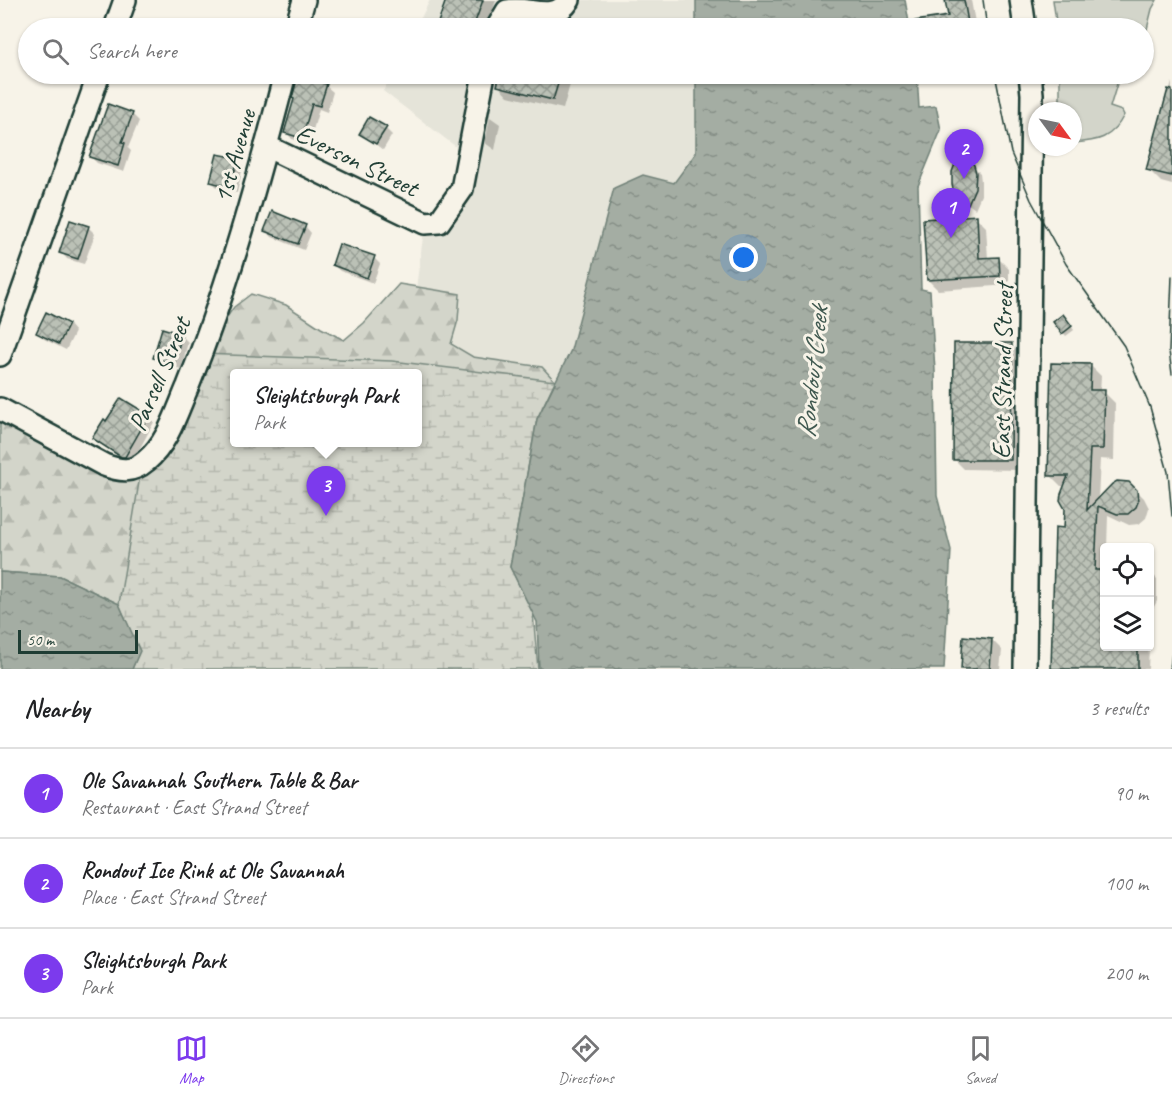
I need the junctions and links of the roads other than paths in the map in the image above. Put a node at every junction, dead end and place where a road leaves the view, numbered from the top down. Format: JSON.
{"nodes":[{"id":1,"x":125,"y":0,"type":"edge"},
{"id":2,"x":304,"y":0,"type":"edge"},
{"id":3,"x":569,"y":0,"type":"edge"},
{"id":4,"x":1021,"y":0,"type":"edge"},
{"id":5,"x":119,"y":18,"type":"edge"},
{"id":6,"x":299,"y":18,"type":"edge"},
{"id":7,"x":503,"y":18,"type":"edge"},
{"id":8,"x":1024,"y":18,"type":"edge"},
{"id":9,"x":95,"y":84,"type":"edge"},
{"id":10,"x":282,"y":84,"type":"edge"},
{"id":11,"x":482,"y":84,"type":"edge"},
{"id":12,"x":1031,"y":84,"type":"edge"},
{"id":13,"x":266,"y":146,"type":"junction"},
{"id":14,"x":234,"y":254,"type":"joint"},
{"id":15,"x":0,"y":355,"type":"edge"},
{"id":16,"x":0,"y":409,"type":"edge"},
{"id":17,"x":1025,"y":669,"type":"edge"}],
"edges":[{"from":1,"to":5,"type":"street"},
{"from":2,"to":6,"type":"street"},
{"from":3,"to":7,"type":"street"},
{"from":4,"to":8,"type":"street"},
{"from":9,"to":15,"type":"street"},
{"from":10,"to":13,"type":"street","name":"1st Avenue"},
{"from":11,"to":13,"type":"street","name":"Everson Street"},
{"from":12,"to":17,"type":"street","name":"East Strand Street"},
{"from":13,"to":14,"type":"street","name":"1st Avenue"},
{"from":14,"to":16,"type":"street","name":"Parsell Street"}]}
